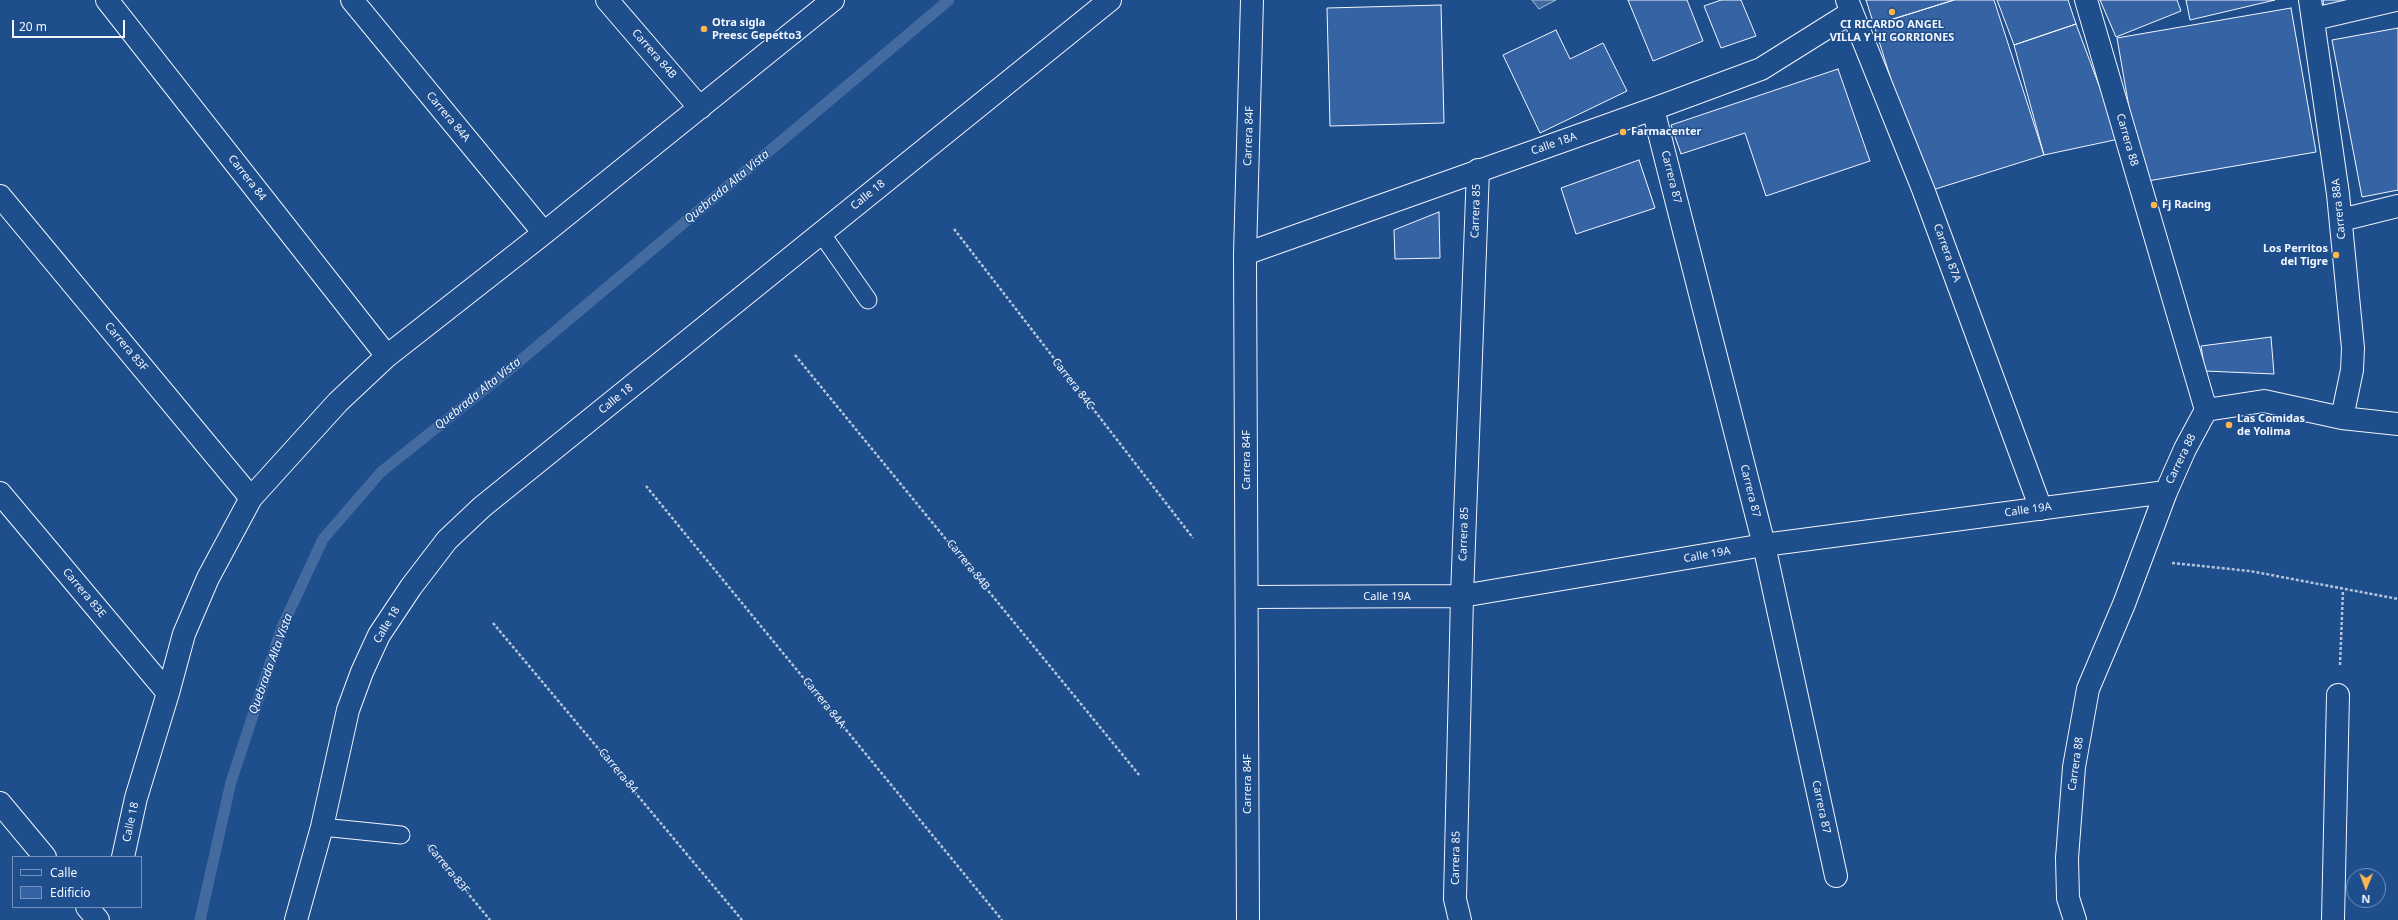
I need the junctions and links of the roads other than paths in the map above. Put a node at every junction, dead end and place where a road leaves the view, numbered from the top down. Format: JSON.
{"nodes":[{"id":1,"x":107,"y":0,"type":"edge"},
{"id":2,"x":352,"y":0,"type":"edge"},
{"id":3,"x":608,"y":0,"type":"edge"},
{"id":4,"x":1110,"y":0,"type":"edge"},
{"id":5,"x":1252,"y":0,"type":"edge"},
{"id":6,"x":2086,"y":0,"type":"edge"},
{"id":7,"x":2396,"y":0,"type":"edge"},
{"id":8,"x":827,"y":2,"type":"edge"},
{"id":9,"x":1850,"y":6,"type":"edge"},
{"id":10,"x":2312,"y":10,"type":"edge"},
{"id":11,"x":700,"y":108,"type":"junction"},
{"id":12,"x":1653,"y":109,"type":"junction"},
{"id":13,"x":1478,"y":170,"type":"junction"},
{"id":14,"x":0,"y":196,"type":"edge"},
{"id":15,"x":2398,"y":206,"type":"edge"},
{"id":16,"x":2341,"y":220,"type":"junction"},
{"id":17,"x":821,"y":232,"type":"junction"},
{"id":18,"x":544,"y":233,"type":"junction"},
{"id":19,"x":1245,"y":254,"type":"junction"},
{"id":20,"x":868,"y":300,"type":"dead end"},
{"id":21,"x":387,"y":356,"type":"junction"},
{"id":22,"x":2206,"y":410,"type":"junction"},
{"id":23,"x":2342,"y":418,"type":"junction"},
{"id":24,"x":2398,"y":424,"type":"edge"},
{"id":25,"x":2166,"y":492,"type":"junction"},
{"id":26,"x":0,"y":493,"type":"edge"},
{"id":27,"x":251,"y":498,"type":"junction"},
{"id":28,"x":2041,"y":509,"type":"junction"},
{"id":29,"x":1764,"y":545,"type":"junction"},
{"id":30,"x":1462,"y":596,"type":"junction"},
{"id":31,"x":1248,"y":597,"type":"junction"},
{"id":32,"x":168,"y":693,"type":"junction"},
{"id":33,"x":2338,"y":695,"type":"road end"},
{"id":34,"x":0,"y":803,"type":"edge"},
{"id":35,"x":322,"y":827,"type":"junction"},
{"id":36,"x":401,"y":835,"type":"dead end"},
{"id":37,"x":44,"y":856,"type":"edge"},
{"id":38,"x":123,"y":856,"type":"edge"},
{"id":39,"x":1836,"y":876,"type":"dead end"},
{"id":40,"x":88,"y":908,"type":"edge"},
{"id":41,"x":109,"y":908,"type":"edge"},
{"id":42,"x":98,"y":920,"type":"edge"},
{"id":43,"x":105,"y":920,"type":"edge"},
{"id":44,"x":296,"y":920,"type":"edge"},
{"id":45,"x":1248,"y":920,"type":"edge"},
{"id":46,"x":1460,"y":920,"type":"edge"},
{"id":47,"x":2075,"y":920,"type":"edge"},
{"id":48,"x":2333,"y":920,"type":"edge"}],
"edges":[{"from":1,"to":21,"type":"street","name":"Carrera 84"},
{"from":2,"to":18,"type":"street","name":"Carrera 84A"},
{"from":3,"to":11,"type":"street","name":"Carrera 84B"},
{"from":4,"to":17,"type":"street","name":"Calle 18"},
{"from":5,"to":19,"type":"street","name":"Carrera 84F"},
{"from":6,"to":22,"type":"street","name":"Carrera 88"},
{"from":7,"to":10,"type":"street"},
{"from":8,"to":11,"type":"street","name":"Calle 18"},
{"from":9,"to":12,"type":"street","name":"Calle 18A"},
{"from":9,"to":28,"type":"street","name":"Carrera 87A"},
{"from":10,"to":16,"type":"street","name":"Carrera 88A"},
{"from":11,"to":18,"type":"street","name":"Calle 18"},
{"from":12,"to":13,"type":"street","name":"Calle 18A"},
{"from":12,"to":29,"type":"street","name":"Carrera 87"},
{"from":13,"to":19,"type":"street","name":"Calle 18A"},
{"from":13,"to":30,"type":"street","name":"Carrera 85"},
{"from":14,"to":27,"type":"street","name":"Carrera 83F"},
{"from":15,"to":16,"type":"street"},
{"from":16,"to":23,"type":"street","name":"Carrera 88A"},
{"from":17,"to":20,"type":"lane"},
{"from":17,"to":35,"type":"street","name":"Calle 18"},
{"from":18,"to":21,"type":"street","name":"Calle 18"},
{"from":19,"to":31,"type":"street","name":"Carrera 84F"},
{"from":21,"to":27,"type":"street","name":"Calle 18"},
{"from":22,"to":23,"type":"street"},
{"from":22,"to":25,"type":"street","name":"Carrera 88"},
{"from":23,"to":24,"type":"street"},
{"from":25,"to":28,"type":"street","name":"Calle 19A"},
{"from":25,"to":47,"type":"street","name":"Carrera 88"},
{"from":26,"to":32,"type":"street","name":"Carrera 83E"},
{"from":27,"to":32,"type":"street","name":"Calle 18"},
{"from":28,"to":29,"type":"street","name":"Calle 19A"},
{"from":29,"to":30,"type":"street","name":"Calle 19A"},
{"from":29,"to":39,"type":"street","name":"Carrera 87"},
{"from":30,"to":31,"type":"street","name":"Calle 19A"},
{"from":30,"to":46,"type":"street","name":"Carrera 85"},
{"from":31,"to":45,"type":"street","name":"Carrera 84F"},
{"from":32,"to":38,"type":"street","name":"Calle 18"},
{"from":33,"to":48,"type":"street"},
{"from":34,"to":37,"type":"street"},
{"from":35,"to":36,"type":"lane"},
{"from":35,"to":44,"type":"street","name":"Calle 18"},
{"from":40,"to":42,"type":"street"},
{"from":41,"to":43,"type":"street"}]}
